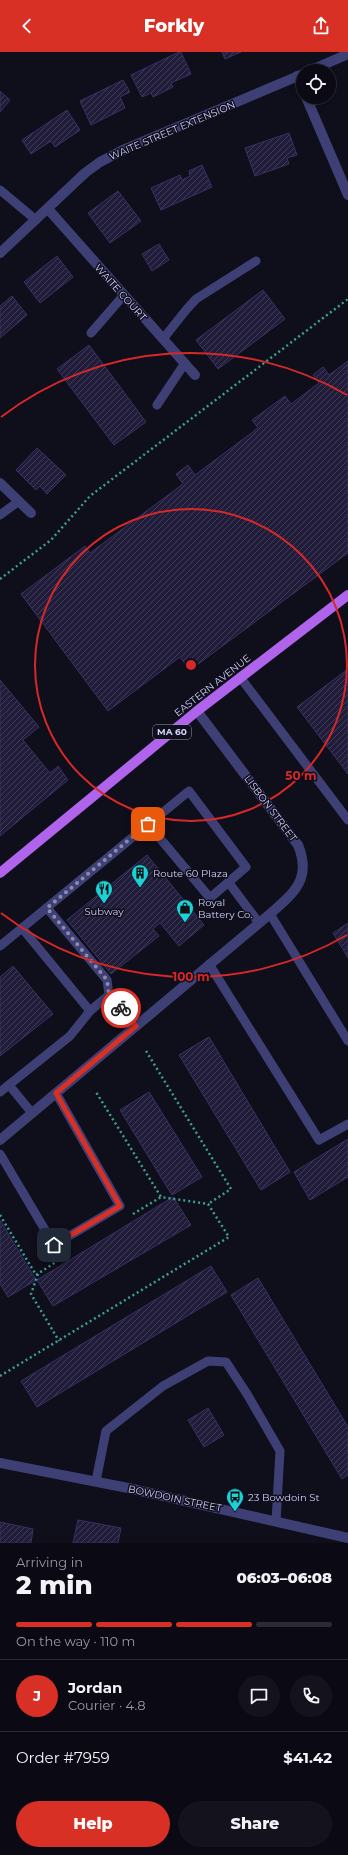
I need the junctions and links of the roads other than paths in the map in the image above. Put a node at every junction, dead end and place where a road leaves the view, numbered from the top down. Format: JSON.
{"nodes":[{"id":1,"x":348,"y":54,"type":"edge"},
{"id":2,"x":325,"y":64,"type":"edge"},
{"id":3,"x":296,"y":77,"type":"edge"},
{"id":4,"x":309,"y":104,"type":"edge"},
{"id":5,"x":0,"y":190,"type":"edge"},
{"id":6,"x":348,"y":195,"type":"edge"},
{"id":7,"x":48,"y":209,"type":"junction"},
{"id":8,"x":36,"y":220,"type":"junction"},
{"id":9,"x":0,"y":253,"type":"edge"},
{"id":10,"x":256,"y":261,"type":"dead end"},
{"id":11,"x":124,"y":295,"type":"junction"},
{"id":12,"x":91,"y":333,"type":"dead end"},
{"id":13,"x":163,"y":339,"type":"junction"},
{"id":14,"x":184,"y":363,"type":"junction"},
{"id":15,"x":195,"y":375,"type":"dead end"},
{"id":16,"x":157,"y":405,"type":"dead end"},
{"id":17,"x":0,"y":483,"type":"edge"},
{"id":18,"x":19,"y":501,"type":"junction"},
{"id":19,"x":31,"y":513,"type":"dead end"},
{"id":20,"x":0,"y":515,"type":"edge"},
{"id":21,"x":348,"y":595,"type":"edge"},
{"id":22,"x":240,"y":678,"type":"junction"},
{"id":23,"x":197,"y":711,"type":"junction"},
{"id":24,"x":348,"y":820,"type":"edge"},
{"id":25,"x":148,"y":824,"type":"junction"},
{"id":26,"x":0,"y":873,"type":"edge"},
{"id":27,"x":229,"y":883,"type":"junction"},
{"id":28,"x":47,"y":908,"type":"junction"},
{"id":29,"x":270,"y":914,"type":"junction"},
{"id":30,"x":259,"y":923,"type":"junction"},
{"id":31,"x":22,"y":928,"type":"junction"},
{"id":32,"x":0,"y":946,"type":"edge"},
{"id":33,"x":209,"y":964,"type":"junction"},
{"id":34,"x":109,"y":995,"type":"junction"},
{"id":35,"x":90,"y":1011,"type":"junction"},
{"id":36,"x":136,"y":1026,"type":"junction"},
{"id":37,"x":348,"y":1041,"type":"edge"},
{"id":38,"x":9,"y":1085,"type":"junction"},
{"id":39,"x":0,"y":1092,"type":"edge"},
{"id":40,"x":56,"y":1093,"type":"junction"},
{"id":41,"x":32,"y":1113,"type":"junction"},
{"id":42,"x":348,"y":1124,"type":"edge"},
{"id":43,"x":0,"y":1140,"type":"edge"},
{"id":44,"x":0,"y":1154,"type":"edge"},
{"id":45,"x":0,"y":1463,"type":"edge"},
{"id":46,"x":96,"y":1482,"type":"junction"},
{"id":47,"x":276,"y":1521,"type":"junction"},
{"id":48,"x":348,"y":1538,"type":"edge"}],
"edges":[{"from":1,"to":2,"type":"street"},
{"from":3,"to":7,"type":"street","name":"WAITE STREET EXTENSION"},
{"from":4,"to":6,"type":"street"},
{"from":5,"to":8,"type":"lane"},
{"from":7,"to":8,"type":"street","name":"WAITE STREET EXTENSION"},
{"from":7,"to":11,"type":"street","name":"WAITE COURT"},
{"from":8,"to":9,"type":"street","name":"WAITE STREET EXTENSION"},
{"from":10,"to":13,"type":"lane"},
{"from":11,"to":12,"type":"lane"},
{"from":11,"to":13,"type":"street","name":"WAITE COURT"},
{"from":13,"to":14,"type":"street","name":"WAITE COURT"},
{"from":14,"to":15,"type":"street","name":"WAITE COURT"},
{"from":14,"to":16,"type":"lane"},
{"from":17,"to":18,"type":"street"},
{"from":18,"to":19,"type":"street"},
{"from":18,"to":20,"type":"lane"},
{"from":21,"to":22,"type":"main road","name":"EASTERN AVENUE","number":"MA 60"},
{"from":22,"to":23,"type":"main road","name":"EASTERN AVENUE","number":"MA 60"},
{"from":22,"to":24,"type":"lane"},
{"from":23,"to":26,"type":"main road","name":"EASTERN AVENUE","number":"MA 60"},
{"from":23,"to":29,"type":"street","name":"LISBON STREET"},
{"from":25,"to":27,"type":"lane"},
{"from":25,"to":27,"type":"lane"},
{"from":25,"to":28,"type":"lane"},
{"from":27,"to":30,"type":"lane"},
{"from":28,"to":31,"type":"lane"},
{"from":28,"to":34,"type":"lane"},
{"from":29,"to":30,"type":"street","name":"LISBON STREET"},
{"from":29,"to":37,"type":"lane"},
{"from":30,"to":33,"type":"street","name":"LISBON STREET"},
{"from":31,"to":32,"type":"lane"},
{"from":31,"to":35,"type":"lane"},
{"from":33,"to":36,"type":"street","name":"LISBON STREET"},
{"from":33,"to":42,"type":"lane"},
{"from":34,"to":35,"type":"lane"},
{"from":34,"to":36,"type":"lane"},
{"from":35,"to":38,"type":"lane"},
{"from":36,"to":40,"type":"street","name":"LISBON STREET"},
{"from":38,"to":39,"type":"lane"},
{"from":38,"to":41,"type":"lane"},
{"from":40,"to":41,"type":"street","name":"LISBON STREET"},
{"from":40,"to":44,"type":"lane"},
{"from":41,"to":43,"type":"street","name":"LISBON STREET"},
{"from":45,"to":46,"type":"street","name":"BOWDOIN STREET"},
{"from":46,"to":47,"type":"street","name":"BOWDOIN STREET"},
{"from":46,"to":47,"type":"lane"},
{"from":47,"to":48,"type":"street","name":"BOWDOIN STREET"}]}
